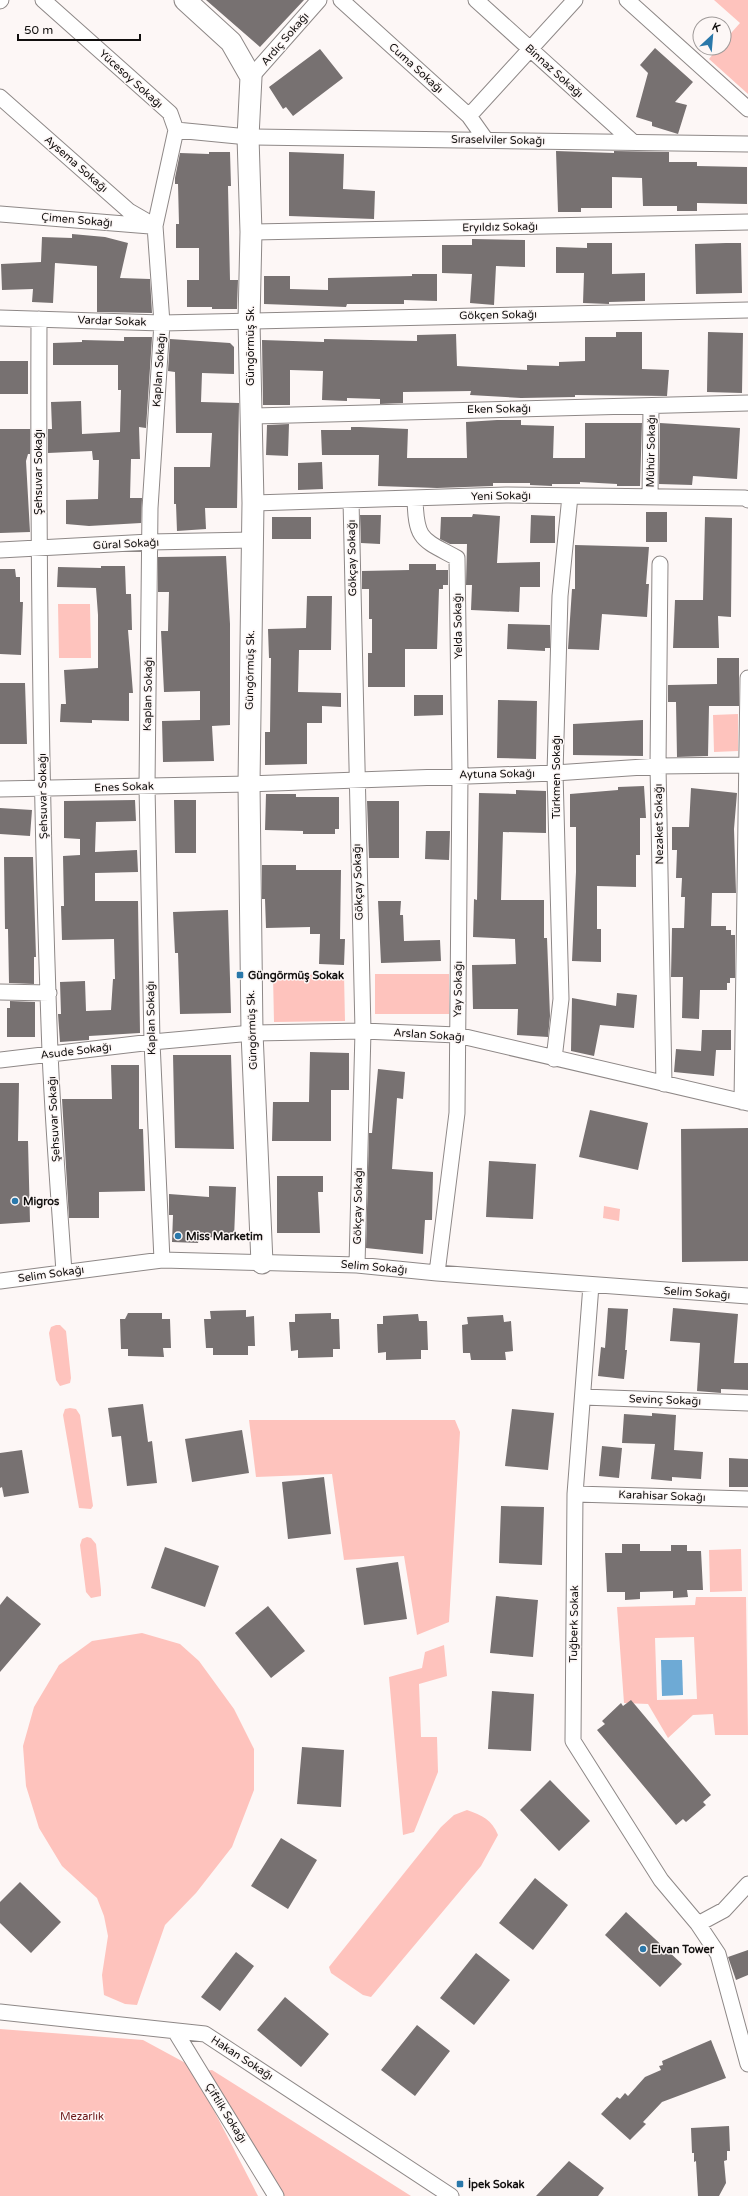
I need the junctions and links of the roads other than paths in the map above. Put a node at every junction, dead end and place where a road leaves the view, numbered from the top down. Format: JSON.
{"nodes":[{"id":1,"x":43,"y":0,"type":"edge"},
{"id":2,"x":185,"y":0,"type":"edge"},
{"id":3,"x":319,"y":0,"type":"edge"},
{"id":4,"x":341,"y":0,"type":"edge"},
{"id":5,"x":476,"y":0,"type":"edge"},
{"id":6,"x":575,"y":0,"type":"edge"},
{"id":7,"x":627,"y":0,"type":"edge"},
{"id":8,"x":530,"y":49,"type":"junction"},
{"id":9,"x":251,"y":77,"type":"junction"},
{"id":10,"x":0,"y":97,"type":"edge"},
{"id":11,"x":748,"y":109,"type":"edge"},
{"id":12,"x":469,"y":116,"type":"junction"},
{"id":13,"x":176,"y":130,"type":"junction"},
{"id":14,"x":248,"y":137,"type":"junction"},
{"id":15,"x":486,"y":140,"type":"junction"},
{"id":16,"x":633,"y":142,"type":"junction"},
{"id":17,"x":748,"y":144,"type":"edge"},
{"id":18,"x":0,"y":214,"type":"edge"},
{"id":19,"x":748,"y":222,"type":"edge"},
{"id":20,"x":155,"y":226,"type":"junction"},
{"id":21,"x":251,"y":232,"type":"junction"},
{"id":22,"x":748,"y":310,"type":"edge"},
{"id":23,"x":0,"y":318,"type":"edge"},
{"id":24,"x":39,"y":319,"type":"junction"},
{"id":25,"x":249,"y":321,"type":"junction"},
{"id":26,"x":162,"y":323,"type":"junction"},
{"id":27,"x":748,"y":403,"type":"edge"},
{"id":28,"x":651,"y":406,"type":"junction"},
{"id":29,"x":250,"y":416,"type":"junction"},
{"id":30,"x":570,"y":496,"type":"junction"},
{"id":31,"x":650,"y":497,"type":"junction"},
{"id":32,"x":415,"y":498,"type":"junction"},
{"id":33,"x":350,"y":500,"type":"junction"},
{"id":34,"x":748,"y":500,"type":"edge"},
{"id":35,"x":253,"y":503,"type":"junction"},
{"id":36,"x":252,"y":540,"type":"junction"},
{"id":37,"x":150,"y":542,"type":"junction"},
{"id":38,"x":38,"y":549,"type":"junction"},
{"id":39,"x":0,"y":550,"type":"edge"},
{"id":40,"x":660,"y":564,"type":"dead end"},
{"id":41,"x":748,"y":678,"type":"edge"},
{"id":42,"x":658,"y":766,"type":"junction"},
{"id":43,"x":746,"y":766,"type":"junction"},
{"id":44,"x":555,"y":773,"type":"junction"},
{"id":45,"x":460,"y":775,"type":"junction"},
{"id":46,"x":356,"y":779,"type":"junction"},
{"id":47,"x":249,"y":784,"type":"junction"},
{"id":48,"x":147,"y":786,"type":"junction"},
{"id":49,"x":43,"y":789,"type":"junction"},
{"id":50,"x":0,"y":790,"type":"edge"},
{"id":51,"x":0,"y":992,"type":"edge"},
{"id":52,"x":49,"y":993,"type":"junction"},
{"id":53,"x":362,"y":1031,"type":"junction"},
{"id":54,"x":252,"y":1033,"type":"junction"},
{"id":55,"x":457,"y":1035,"type":"junction"},
{"id":56,"x":152,"y":1042,"type":"junction"},
{"id":57,"x":50,"y":1053,"type":"junction"},
{"id":58,"x":554,"y":1059,"type":"junction"},
{"id":59,"x":0,"y":1060,"type":"edge"},
{"id":60,"x":664,"y":1084,"type":"junction"},
{"id":61,"x":745,"y":1103,"type":"edge"},
{"id":62,"x":162,"y":1260,"type":"junction"},
{"id":63,"x":262,"y":1263,"type":"junction"},
{"id":64,"x":357,"y":1265,"type":"junction"},
{"id":65,"x":64,"y":1272,"type":"junction"},
{"id":66,"x":437,"y":1273,"type":"junction"},
{"id":67,"x":0,"y":1281,"type":"edge"},
{"id":68,"x":591,"y":1285,"type":"junction"},
{"id":69,"x":748,"y":1296,"type":"edge"},
{"id":70,"x":583,"y":1397,"type":"junction"},
{"id":71,"x":748,"y":1403,"type":"edge"},
{"id":72,"x":575,"y":1494,"type":"junction"},
{"id":73,"x":748,"y":1498,"type":"edge"},
{"id":74,"x":748,"y":1884,"type":"edge"},
{"id":75,"x":698,"y":1924,"type":"junction"},
{"id":76,"x":0,"y":2012,"type":"edge"},
{"id":77,"x":175,"y":2031,"type":"junction"},
{"id":78,"x":748,"y":2064,"type":"edge"},
{"id":79,"x":276,"y":2196,"type":"edge"},
{"id":80,"x":451,"y":2196,"type":"edge"}],
"edges":[{"from":1,"to":13,"type":"street","name":"Yücesoy Sokağı"},
{"from":2,"to":9,"type":"street"},
{"from":3,"to":9,"type":"street","name":"Ardıç Sokağı"},
{"from":4,"to":12,"type":"street","name":"Cuma Sokağı"},
{"from":5,"to":8,"type":"street","name":"Binnaz Sokağı"},
{"from":6,"to":8,"type":"street"},
{"from":7,"to":11,"type":"street"},
{"from":8,"to":12,"type":"street"},
{"from":8,"to":16,"type":"street","name":"Binnaz Sokağı"},
{"from":9,"to":14,"type":"street","name":"Güngörmüş Sk."},
{"from":10,"to":20,"type":"street","name":"Aysema Sokağı"},
{"from":12,"to":15,"type":"street","name":"Cuma Sokağı"},
{"from":13,"to":14,"type":"street"},
{"from":13,"to":20,"type":"street","name":"Kaplan Sokağı"},
{"from":14,"to":15,"type":"street","name":"Sıraselviler Sokağı"},
{"from":14,"to":21,"type":"street","name":"Güngörmüş Sk."},
{"from":15,"to":16,"type":"street","name":"Sıraselviler Sokağı"},
{"from":16,"to":17,"type":"street","name":"Sıraselviler Sokağı"},
{"from":18,"to":20,"type":"street","name":"Çimen Sokağı"},
{"from":19,"to":21,"type":"street","name":"Eryıldız Sokağı"},
{"from":20,"to":26,"type":"street","name":"Kaplan Sokağı"},
{"from":21,"to":25,"type":"street","name":"Güngörmüş Sk."},
{"from":22,"to":25,"type":"street","name":"Gökçen Sokağı"},
{"from":23,"to":24,"type":"street","name":"Vardar Sokak"},
{"from":24,"to":26,"type":"street","name":"Vardar Sokak"},
{"from":24,"to":38,"type":"street","name":"Şehsuvar Sokağı"},
{"from":25,"to":26,"type":"street","name":"Vardar Sokak"},
{"from":25,"to":29,"type":"street","name":"Güngörmüş Sk."},
{"from":26,"to":37,"type":"street","name":"Kaplan Sokağı"},
{"from":27,"to":28,"type":"street","name":"Eken Sokağı"},
{"from":28,"to":29,"type":"street","name":"Eken Sokağı"},
{"from":28,"to":31,"type":"street","name":"Mühür Sokağı"},
{"from":29,"to":35,"type":"street","name":"Güngörmüş Sk."},
{"from":30,"to":31,"type":"street","name":"Yeni Sokağı"},
{"from":30,"to":32,"type":"street","name":"Yeni Sokağı"},
{"from":30,"to":44,"type":"street","name":"Türkmen Sokağı"},
{"from":31,"to":34,"type":"street","name":"Yeni Sokağı"},
{"from":32,"to":33,"type":"street","name":"Yeni Sokağı"},
{"from":32,"to":45,"type":"street","name":"Yelda Sokağı"},
{"from":33,"to":35,"type":"street","name":"Yeni Sokağı"},
{"from":33,"to":46,"type":"street","name":"Gökçay Sokağı"},
{"from":35,"to":36,"type":"street","name":"Güngörmüş Sk."},
{"from":36,"to":37,"type":"street","name":"Güral Sokağı"},
{"from":36,"to":47,"type":"street","name":"Güngörmüş Sk."},
{"from":37,"to":38,"type":"street","name":"Güral Sokağı"},
{"from":37,"to":48,"type":"street","name":"Kaplan Sokağı"},
{"from":38,"to":39,"type":"street","name":"Güral Sokağı"},
{"from":38,"to":49,"type":"street","name":"Şehsuvar Sokağı"},
{"from":40,"to":42,"type":"street","name":"Nezaket Sokağı"},
{"from":41,"to":43,"type":"street"},
{"from":42,"to":43,"type":"street","name":"Aytuna Sokağı"},
{"from":42,"to":44,"type":"street","name":"Aytuna Sokağı"},
{"from":42,"to":60,"type":"street","name":"Nezaket Sokağı"},
{"from":43,"to":61,"type":"street"},
{"from":44,"to":45,"type":"street","name":"Aytuna Sokağı"},
{"from":44,"to":58,"type":"street","name":"Türkmen Sokağı"},
{"from":45,"to":46,"type":"street","name":"Aytuna Sokağı"},
{"from":45,"to":55,"type":"street","name":"Yay Sokağı"},
{"from":46,"to":47,"type":"street","name":"Aytuna Sokağı"},
{"from":46,"to":53,"type":"street","name":"Gökçay Sokağı"},
{"from":47,"to":48,"type":"street","name":"Enes Sokak"},
{"from":47,"to":54,"type":"street","name":"Güngörmüş Sk."},
{"from":48,"to":49,"type":"street","name":"Enes Sokak"},
{"from":48,"to":56,"type":"street","name":"Kaplan Sokağı"},
{"from":49,"to":50,"type":"street","name":"Enes Sokak"},
{"from":49,"to":52,"type":"street","name":"Şehsuvar Sokağı"},
{"from":51,"to":52,"type":"street"},
{"from":52,"to":57,"type":"street","name":"Şehsuvar Sokağı"},
{"from":53,"to":54,"type":"street","name":"Arslan Sokağı"},
{"from":53,"to":55,"type":"street","name":"Arslan Sokağı"},
{"from":53,"to":64,"type":"street","name":"Gökçay Sokağı"},
{"from":54,"to":56,"type":"street","name":"Arslan Sokağı"},
{"from":54,"to":63,"type":"street","name":"Güngörmüş Sk."},
{"from":55,"to":58,"type":"street","name":"Arslan Sokağı"},
{"from":55,"to":66,"type":"street","name":"Yay Sokağı"},
{"from":56,"to":57,"type":"street","name":"Asude Sokağı"},
{"from":56,"to":62,"type":"street","name":"Kaplan Sokağı"},
{"from":57,"to":59,"type":"street","name":"Asude Sokağı"},
{"from":57,"to":65,"type":"street","name":"Şehsuvar Sokağı"},
{"from":58,"to":60,"type":"street","name":"Arslan Sokağı"},
{"from":60,"to":61,"type":"street","name":"Arslan Sokağı"},
{"from":62,"to":63,"type":"street","name":"Selim Sokağı"},
{"from":62,"to":65,"type":"street","name":"Selim Sokağı"},
{"from":63,"to":64,"type":"street","name":"Selim Sokağı"},
{"from":64,"to":66,"type":"street","name":"Selim Sokağı"},
{"from":65,"to":67,"type":"street","name":"Selim Sokağı"},
{"from":66,"to":68,"type":"street","name":"Selim Sokağı"},
{"from":68,"to":69,"type":"street","name":"Selim Sokağı"},
{"from":68,"to":70,"type":"street","name":"Tuğberk Sokak"},
{"from":70,"to":71,"type":"street","name":"Sevinç Sokağı"},
{"from":70,"to":72,"type":"street","name":"Tuğberk Sokak"},
{"from":72,"to":73,"type":"street","name":"Karahisar Sokağı"},
{"from":72,"to":75,"type":"street","name":"Tuğberk Sokak"},
{"from":74,"to":75,"type":"street"},
{"from":75,"to":78,"type":"street","name":"Tuğberk Sokak"},
{"from":76,"to":77,"type":"street","name":"Hakan Sokağı"},
{"from":77,"to":79,"type":"street","name":"Çiftlik Sokağı"},
{"from":77,"to":80,"type":"street","name":"Hakan Sokağı"}]}
